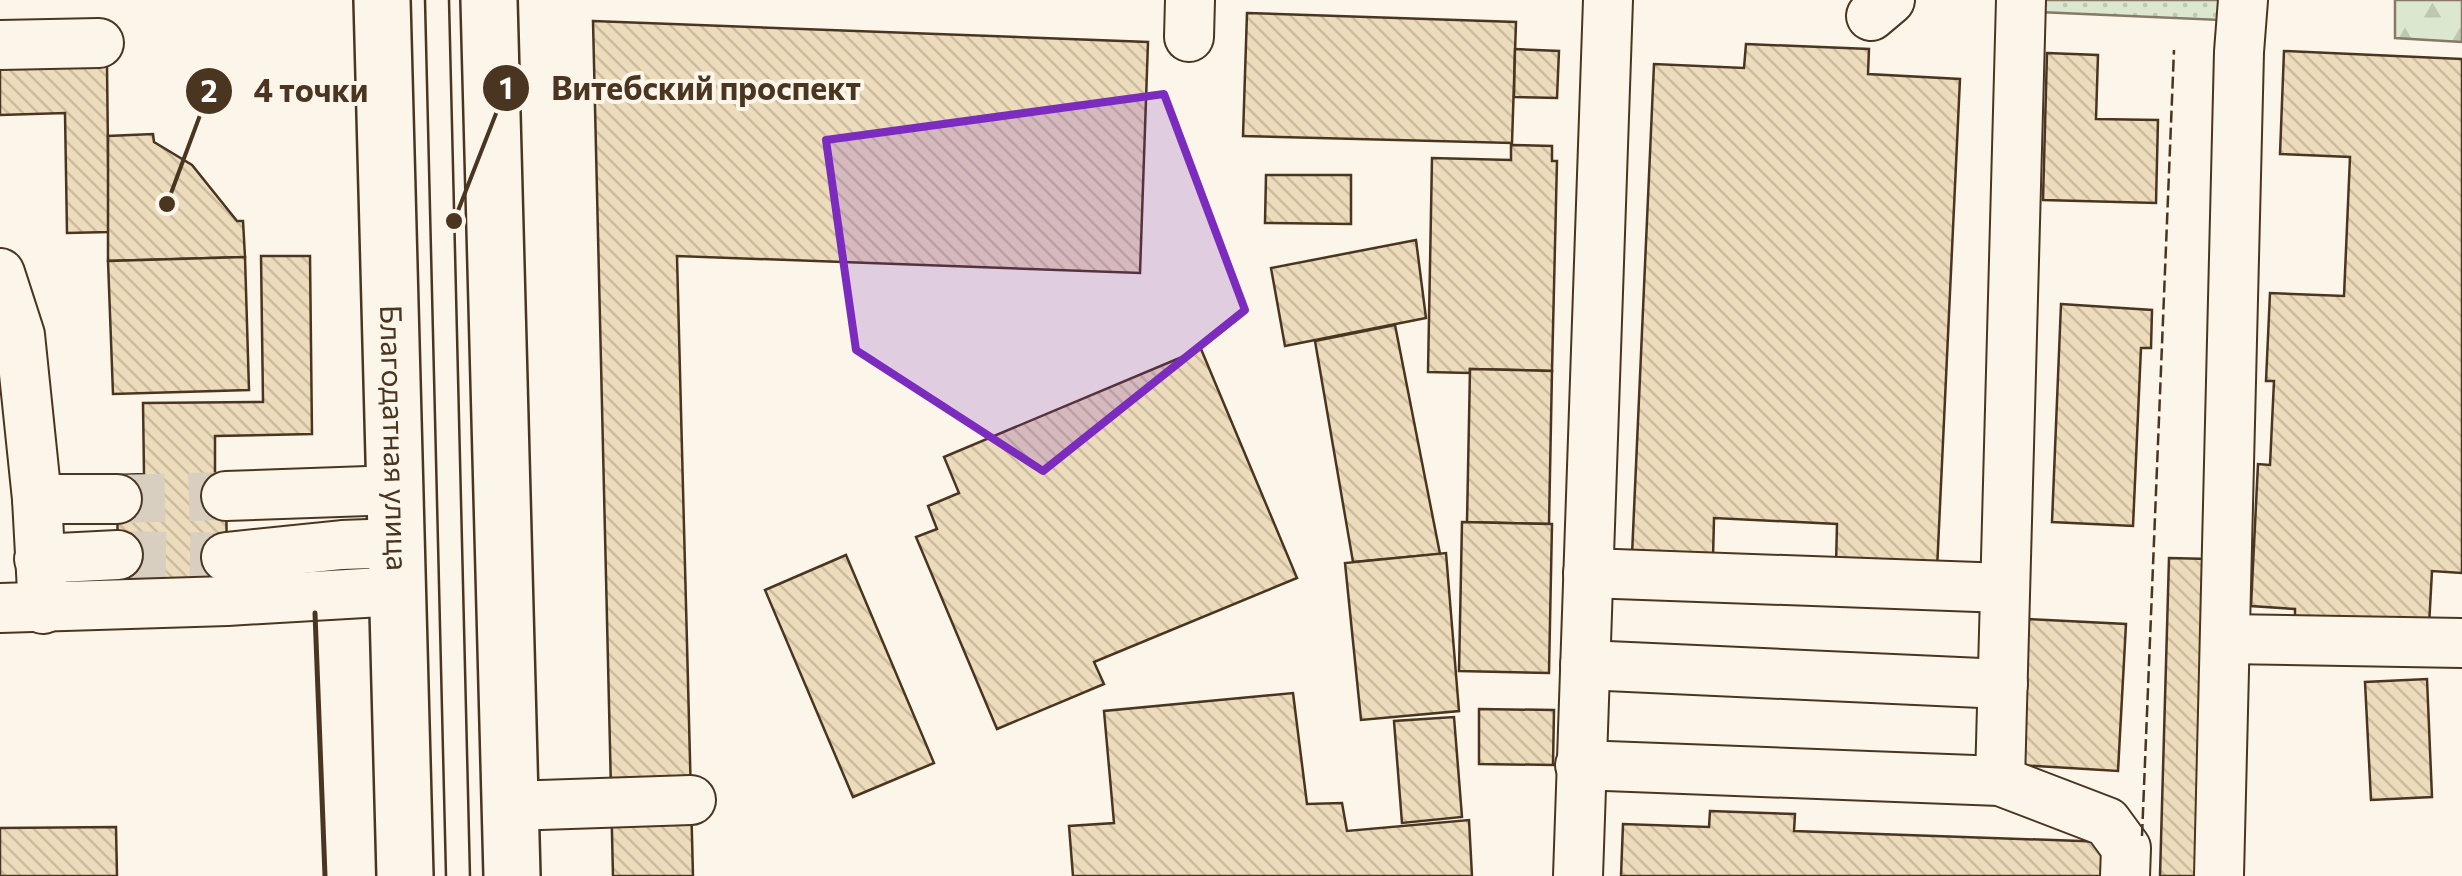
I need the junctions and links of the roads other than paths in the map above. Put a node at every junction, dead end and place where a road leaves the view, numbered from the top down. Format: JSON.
{"nodes":[{"id":1,"x":382,"y":0,"type":"edge"},
{"id":2,"x":489,"y":0,"type":"edge"},
{"id":3,"x":1608,"y":0,"type":"edge"},
{"id":4,"x":2021,"y":0,"type":"edge"},
{"id":5,"x":2244,"y":0,"type":"edge"},
{"id":6,"x":99,"y":43,"type":"dead end"},
{"id":7,"x":0,"y":45,"type":"edge"},
{"id":8,"x":0,"y":273,"type":"edge"},
{"id":9,"x":226,"y":496,"type":"tunnel mouth"},
{"id":10,"x":37,"y":499,"type":"junction"},
{"id":11,"x":117,"y":500,"type":"tunnel mouth"},
{"id":12,"x":397,"y":542,"type":"junction"},
{"id":13,"x":118,"y":555,"type":"tunnel mouth"},
{"id":14,"x":226,"y":557,"type":"tunnel mouth"},
{"id":15,"x":39,"y":559,"type":"junction"},
{"id":16,"x":1588,"y":573,"type":"junction"},
{"id":17,"x":2005,"y":588,"type":"junction"},
{"id":18,"x":21,"y":608,"type":"edge"},
{"id":19,"x":2226,"y":640,"type":"junction"},
{"id":20,"x":2462,"y":643,"type":"edge"},
{"id":21,"x":1584,"y":665,"type":"junction"},
{"id":22,"x":2003,"y":684,"type":"junction"},
{"id":23,"x":1580,"y":766,"type":"junction"},
{"id":24,"x":2000,"y":782,"type":"junction"},
{"id":25,"x":691,"y":800,"type":"dead end"},
{"id":26,"x":510,"y":806,"type":"junction"},
{"id":27,"x":404,"y":876,"type":"edge"},
{"id":28,"x":512,"y":876,"type":"edge"},
{"id":29,"x":1578,"y":876,"type":"edge"},
{"id":30,"x":2125,"y":876,"type":"edge"},
{"id":31,"x":2219,"y":876,"type":"edge"}],
"edges":[{"from":1,"to":12,"type":"main road","name":"Благодатная улица"},
{"from":2,"to":26,"type":"main road"},
{"from":3,"to":16,"type":"lane"},
{"from":4,"to":17,"type":"lane"},
{"from":5,"to":19,"type":"lane"},
{"from":6,"to":7,"type":"lane"},
{"from":8,"to":10,"type":"lane"},
{"from":9,"to":12,"type":"lane"},
{"from":10,"to":11,"type":"lane"},
{"from":10,"to":15,"type":"lane"},
{"from":12,"to":14,"type":"lane"},
{"from":12,"to":18,"type":"lane"},
{"from":12,"to":27,"type":"main road","name":"Благодатная улица"},
{"from":13,"to":15,"type":"lane"},
{"from":15,"to":18,"type":"lane"},
{"from":16,"to":17,"type":"lane"},
{"from":16,"to":21,"type":"lane"},
{"from":17,"to":22,"type":"lane"},
{"from":19,"to":20,"type":"lane"},
{"from":19,"to":31,"type":"lane"},
{"from":21,"to":22,"type":"lane"},
{"from":21,"to":23,"type":"lane"},
{"from":22,"to":24,"type":"lane"},
{"from":23,"to":24,"type":"lane"},
{"from":23,"to":29,"type":"lane"},
{"from":24,"to":30,"type":"lane"},
{"from":25,"to":26,"type":"lane"},
{"from":26,"to":28,"type":"main road"}]}
